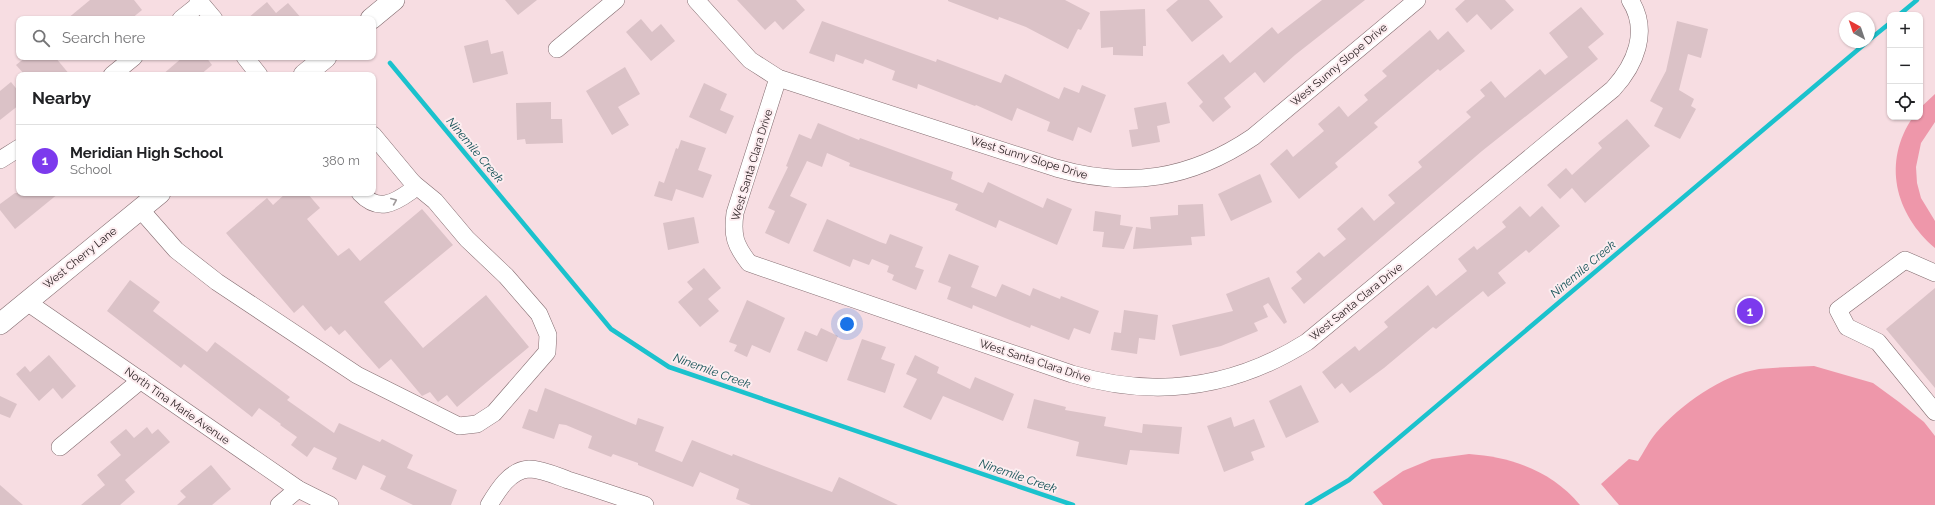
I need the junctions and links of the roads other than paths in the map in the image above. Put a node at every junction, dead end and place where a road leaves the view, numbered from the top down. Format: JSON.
{"nodes":[{"id":1,"x":394,"y":0,"type":"edge"},
{"id":2,"x":616,"y":0,"type":"edge"},
{"id":3,"x":696,"y":0,"type":"edge"},
{"id":4,"x":1417,"y":0,"type":"edge"},
{"id":5,"x":1630,"y":0,"type":"edge"},
{"id":6,"x":200,"y":1,"type":"edge"},
{"id":7,"x":184,"y":16,"type":"edge"},
{"id":8,"x":212,"y":16,"type":"edge"},
{"id":9,"x":375,"y":16,"type":"edge"},
{"id":10,"x":557,"y":49,"type":"dead end"},
{"id":11,"x":130,"y":60,"type":"edge"},
{"id":12,"x":247,"y":60,"type":"edge"},
{"id":13,"x":322,"y":60,"type":"edge"},
{"id":14,"x":116,"y":72,"type":"edge"},
{"id":15,"x":257,"y":72,"type":"edge"},
{"id":16,"x":308,"y":72,"type":"edge"},
{"id":17,"x":778,"y":78,"type":"junction"},
{"id":18,"x":376,"y":139,"type":"edge"},
{"id":19,"x":16,"y":150,"type":"edge"},
{"id":20,"x":0,"y":160,"type":"edge"},
{"id":21,"x":413,"y":183,"type":"junction"},
{"id":22,"x":156,"y":196,"type":"edge"},
{"id":23,"x":363,"y":196,"type":"edge"},
{"id":24,"x":140,"y":209,"type":"junction"},
{"id":25,"x":1935,"y":273,"type":"edge"},
{"id":26,"x":27,"y":302,"type":"junction"},
{"id":27,"x":0,"y":324,"type":"edge"},
{"id":28,"x":141,"y":380,"type":"junction"},
{"id":29,"x":1935,"y":412,"type":"edge"},
{"id":30,"x":60,"y":447,"type":"dead end"},
{"id":31,"x":298,"y":489,"type":"junction"},
{"id":32,"x":279,"y":505,"type":"edge"},
{"id":33,"x":330,"y":505,"type":"edge"},
{"id":34,"x":489,"y":505,"type":"edge"},
{"id":35,"x":645,"y":505,"type":"edge"}],
"edges":[{"from":1,"to":9,"type":"main road"},
{"from":2,"to":10,"type":"street"},
{"from":3,"to":17,"type":"street","name":"West Sunny Slope Drive"},
{"from":4,"to":17,"type":"street","name":"West Sunny Slope Drive"},
{"from":5,"to":17,"type":"street","name":"West Santa Clara Drive"},
{"from":6,"to":7,"type":"street"},
{"from":6,"to":8,"type":"street"},
{"from":11,"to":14,"type":"street"},
{"from":12,"to":15,"type":"street"},
{"from":13,"to":16,"type":"main road"},
{"from":18,"to":21,"type":"street"},
{"from":19,"to":20,"type":"street"},
{"from":23,"to":21,"type":"street","one_way":true},
{"from":21,"to":24,"type":"street"},
{"from":22,"to":24,"type":"main road","name":"West Cherry Lane"},
{"from":24,"to":26,"type":"main road","name":"West Cherry Lane"},
{"from":25,"to":29,"type":"street"},
{"from":26,"to":27,"type":"main road","name":"West Cherry Lane"},
{"from":26,"to":28,"type":"street","name":"North Tina Marie Avenue"},
{"from":28,"to":30,"type":"street"},
{"from":28,"to":31,"type":"street","name":"North Tina Marie Avenue"},
{"from":31,"to":32,"type":"street"},
{"from":31,"to":33,"type":"street","name":"North Tina Marie Avenue"},
{"from":34,"to":35,"type":"street"}]}
